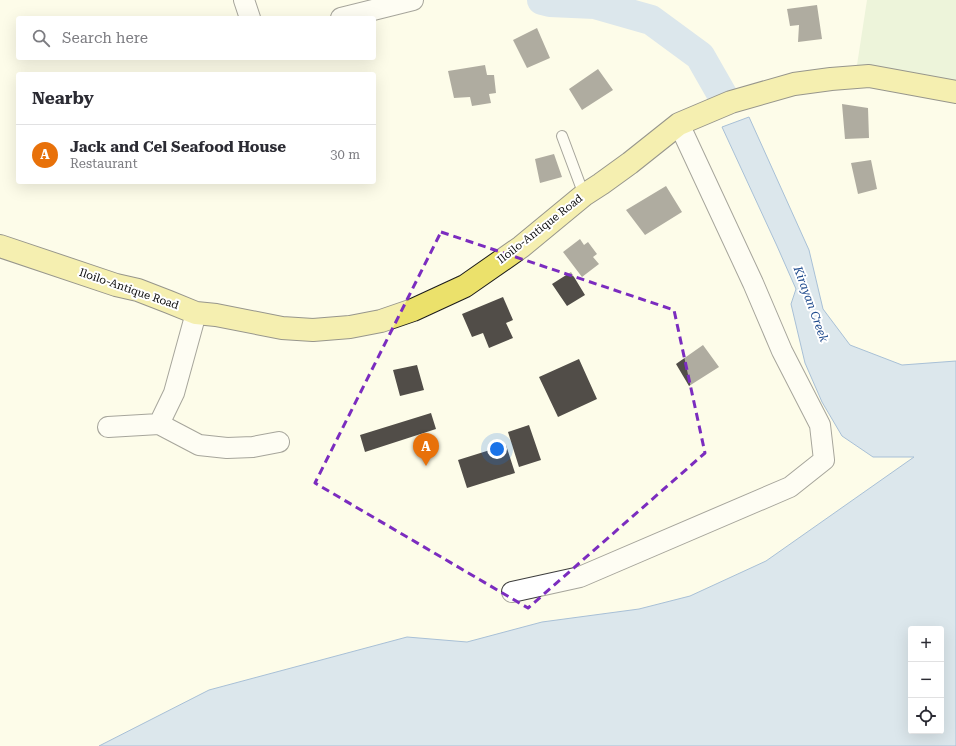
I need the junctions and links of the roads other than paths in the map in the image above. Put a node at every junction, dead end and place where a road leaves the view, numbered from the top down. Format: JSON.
{"nodes":[{"id":1,"x":244,"y":0,"type":"edge"},
{"id":2,"x":413,"y":0,"type":"edge"},
{"id":3,"x":249,"y":16,"type":"edge"},
{"id":4,"x":349,"y":16,"type":"edge"},
{"id":5,"x":956,"y":92,"type":"edge"},
{"id":6,"x":679,"y":124,"type":"junction"},
{"id":7,"x":562,"y":136,"type":"dead end"},
{"id":8,"x":584,"y":195,"type":"junction"},
{"id":9,"x":0,"y":246,"type":"edge"},
{"id":10,"x":196,"y":313,"type":"junction"},
{"id":11,"x":159,"y":424,"type":"junction"},
{"id":12,"x":108,"y":427,"type":"dead end"},
{"id":13,"x":279,"y":442,"type":"dead end"},
{"id":14,"x":512,"y":592,"type":"dead end"}],
"edges":[{"from":1,"to":3,"type":"street"},
{"from":2,"to":4,"type":"street"},
{"from":5,"to":6,"type":"main road","name":"Iloilo-Antique Road"},
{"from":6,"to":8,"type":"main road","name":"Iloilo-Antique Road"},
{"from":6,"to":14,"type":"street"},
{"from":7,"to":8,"type":"lane"},
{"from":8,"to":10,"type":"main road","name":"Iloilo-Antique Road"},
{"from":9,"to":10,"type":"main road","name":"Iloilo-Antique Road"},
{"from":10,"to":11,"type":"street"},
{"from":11,"to":12,"type":"street"},
{"from":11,"to":13,"type":"street"}]}
